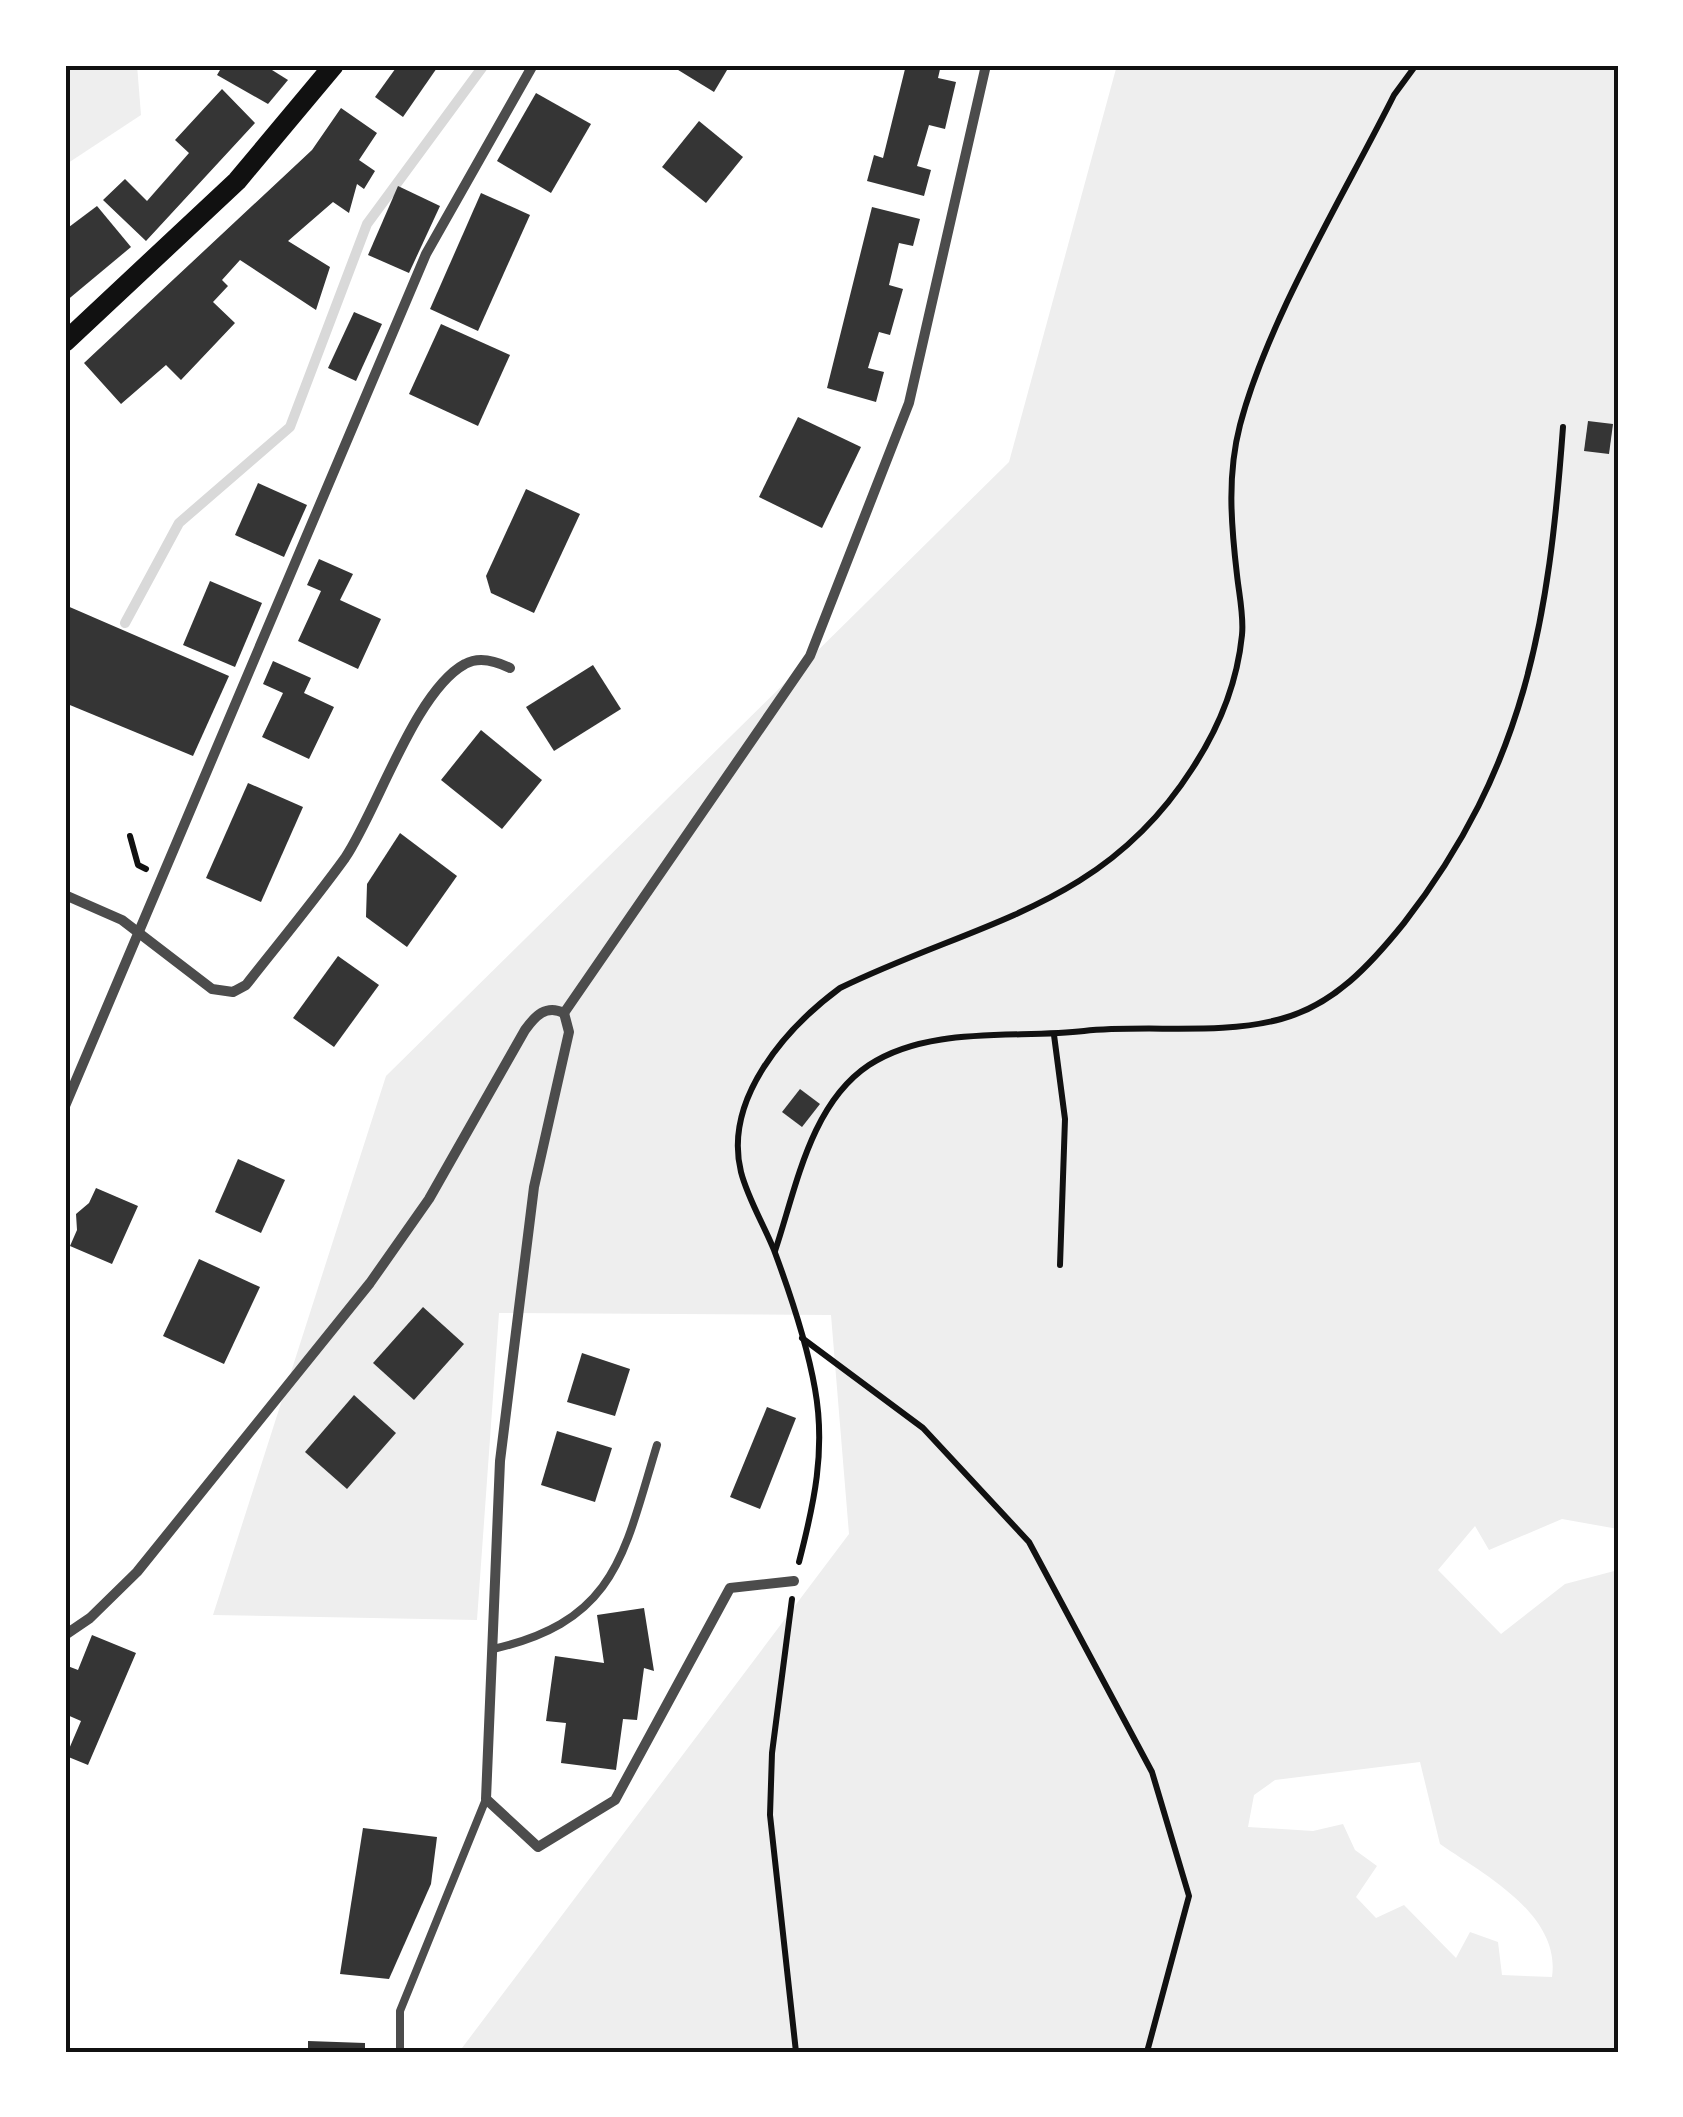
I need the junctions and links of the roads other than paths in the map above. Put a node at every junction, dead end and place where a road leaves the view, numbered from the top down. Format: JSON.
{"nodes":[{"id":1,"x":334,"y":65,"type":"edge"},
{"id":2,"x":533,"y":65,"type":"edge"},
{"id":3,"x":986,"y":65,"type":"edge"},
{"id":4,"x":65,"y":342,"type":"edge"},
{"id":5,"x":510,"y":668,"type":"dead end"},
{"id":6,"x":65,"y":895,"type":"edge"},
{"id":7,"x":139,"y":932,"type":"junction"},
{"id":8,"x":564,"y":1013,"type":"junction"},
{"id":9,"x":65,"y":1106,"type":"edge"},
{"id":10,"x":657,"y":1445,"type":"dead end"},
{"id":11,"x":794,"y":1581,"type":"road end"},
{"id":12,"x":65,"y":1635,"type":"edge"},
{"id":13,"x":493,"y":1648,"type":"junction"},
{"id":14,"x":486,"y":1799,"type":"junction"},
{"id":15,"x":400,"y":2052,"type":"edge"}],
"edges":[{"from":1,"to":4,"type":"main road"},
{"from":2,"to":7,"type":"street"},
{"from":3,"to":8,"type":"street"},
{"from":5,"to":7,"type":"street"},
{"from":6,"to":7,"type":"street"},
{"from":7,"to":9,"type":"street"},
{"from":8,"to":12,"type":"street"},
{"from":8,"to":13,"type":"street"},
{"from":10,"to":13,"type":"lane"},
{"from":11,"to":14,"type":"street"},
{"from":13,"to":14,"type":"street"},
{"from":14,"to":15,"type":"lane"}]}
